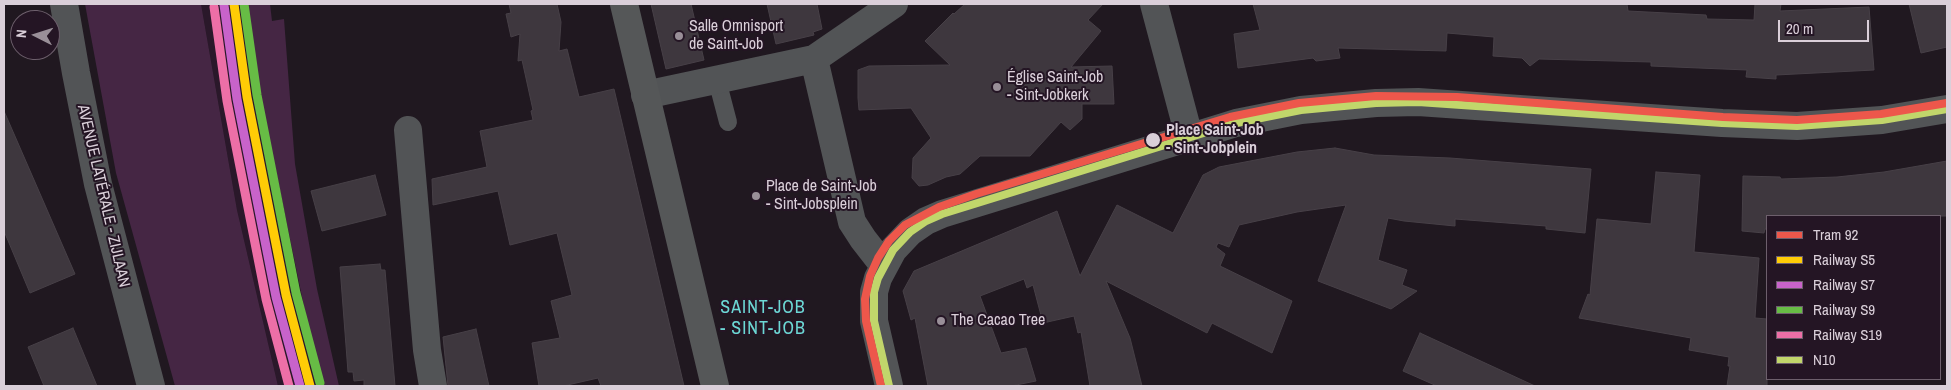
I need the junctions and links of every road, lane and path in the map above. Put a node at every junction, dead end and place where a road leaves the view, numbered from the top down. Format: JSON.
{"nodes":[{"id":1,"x":64,"y":4,"type":"edge"},
{"id":2,"x":624,"y":4,"type":"edge"},
{"id":3,"x":894,"y":4,"type":"edge"},
{"id":4,"x":1154,"y":4,"type":"edge"},
{"id":5,"x":814,"y":59,"type":"junction"},
{"id":6,"x":717,"y":80,"type":"junction"},
{"id":7,"x":645,"y":95,"type":"junction"},
{"id":8,"x":1947,"y":109,"type":"edge"},
{"id":9,"x":728,"y":122,"type":"dead end"},
{"id":10,"x":408,"y":130,"type":"dead end"},
{"id":11,"x":1189,"y":136,"type":"junction"},
{"id":12,"x":884,"y":266,"type":"junction"},
{"id":13,"x":151,"y":386,"type":"edge"},
{"id":14,"x":433,"y":386,"type":"edge"},
{"id":15,"x":715,"y":386,"type":"edge"},
{"id":16,"x":889,"y":386,"type":"edge"}],
"edges":[{"from":1,"to":13,"type":"street","name":"AVENUE LATÉRALE - ZIJLAAN"},
{"from":2,"to":7,"type":"main road"},
{"from":3,"to":5,"type":"street"},
{"from":4,"to":11,"type":"street"},
{"from":5,"to":6,"type":"street"},
{"from":5,"to":12,"type":"street"},
{"from":6,"to":7,"type":"street"},
{"from":6,"to":9,"type":"lane"},
{"from":7,"to":15,"type":"main road"},
{"from":8,"to":11,"type":"street"},
{"from":10,"to":14,"type":"street"},
{"from":11,"to":12,"type":"street"},
{"from":12,"to":16,"type":"street"}]}
